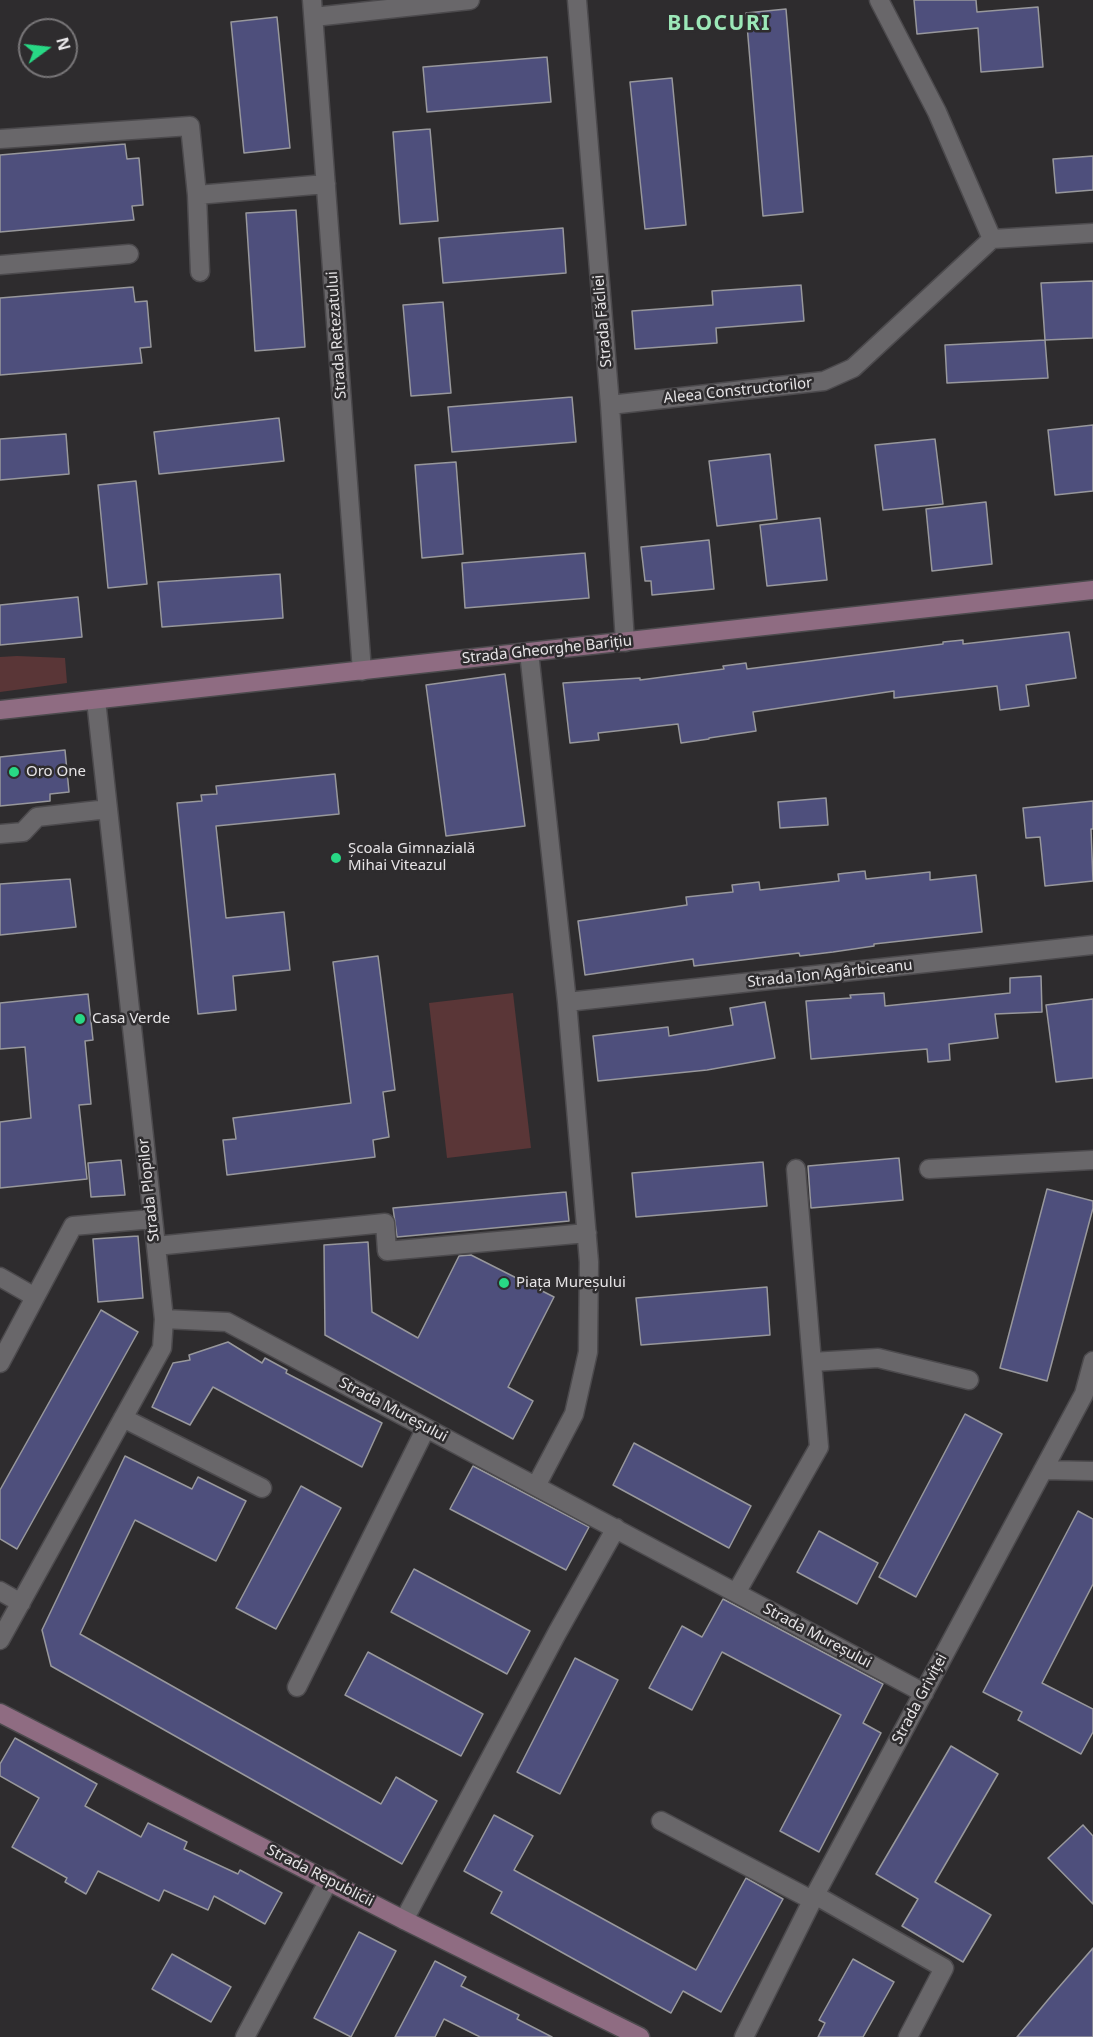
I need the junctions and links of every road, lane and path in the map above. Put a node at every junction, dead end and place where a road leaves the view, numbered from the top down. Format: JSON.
{"nodes":[{"id":1,"x":470,"y":0,"type":"edge"},
{"id":2,"x":577,"y":0,"type":"edge"},
{"id":3,"x":879,"y":0,"type":"edge"},
{"id":4,"x":313,"y":9,"type":"edge"},
{"id":5,"x":0,"y":139,"type":"edge"},
{"id":6,"x":326,"y":184,"type":"junction"},
{"id":7,"x":197,"y":195,"type":"junction"},
{"id":8,"x":1093,"y":233,"type":"edge"},
{"id":9,"x":992,"y":239,"type":"junction"},
{"id":10,"x":129,"y":255,"type":"dead end"},
{"id":11,"x":0,"y":265,"type":"edge"},
{"id":12,"x":200,"y":272,"type":"dead end"},
{"id":13,"x":610,"y":405,"type":"junction"},
{"id":14,"x":1093,"y":590,"type":"edge"},
{"id":15,"x":625,"y":642,"type":"junction"},
{"id":16,"x":529,"y":652,"type":"junction"},
{"id":17,"x":362,"y":671,"type":"junction"},
{"id":18,"x":96,"y":700,"type":"junction"},
{"id":19,"x":0,"y":710,"type":"edge"},
{"id":20,"x":108,"y":809,"type":"junction"},
{"id":21,"x":0,"y":834,"type":"edge"},
{"id":22,"x":1093,"y":945,"type":"edge"},
{"id":23,"x":567,"y":1002,"type":"junction"},
{"id":24,"x":1093,"y":1160,"type":"edge"},
{"id":25,"x":796,"y":1169,"type":"dead end"},
{"id":26,"x":929,"y":1169,"type":"dead end"},
{"id":27,"x":153,"y":1219,"type":"junction"},
{"id":28,"x":587,"y":1233,"type":"junction"},
{"id":29,"x":156,"y":1246,"type":"junction"},
{"id":30,"x":0,"y":1277,"type":"edge"},
{"id":31,"x":35,"y":1296,"type":"junction"},
{"id":32,"x":164,"y":1319,"type":"junction"},
{"id":33,"x":1093,"y":1361,"type":"edge"},
{"id":34,"x":812,"y":1362,"type":"junction"},
{"id":35,"x":0,"y":1363,"type":"edge"},
{"id":36,"x":969,"y":1380,"type":"dead end"},
{"id":37,"x":123,"y":1418,"type":"junction"},
{"id":38,"x":426,"y":1428,"type":"junction"},
{"id":39,"x":1043,"y":1470,"type":"junction"},
{"id":40,"x":1093,"y":1470,"type":"edge"},
{"id":41,"x":536,"y":1486,"type":"junction"},
{"id":42,"x":262,"y":1488,"type":"dead end"},
{"id":43,"x":616,"y":1527,"type":"junction"},
{"id":44,"x":0,"y":1591,"type":"edge"},
{"id":45,"x":736,"y":1593,"type":"junction"},
{"id":46,"x":21,"y":1603,"type":"junction"},
{"id":47,"x":0,"y":1640,"type":"edge"},
{"id":48,"x":297,"y":1687,"type":"dead end"},
{"id":49,"x":924,"y":1693,"type":"junction"},
{"id":50,"x":1,"y":1716,"type":"edge"},
{"id":51,"x":661,"y":1821,"type":"dead end"},
{"id":52,"x":329,"y":1880,"type":"junction"},
{"id":53,"x":814,"y":1898,"type":"junction"},
{"id":54,"x":404,"y":1920,"type":"junction"},
{"id":55,"x":245,"y":2037,"type":"edge"},
{"id":56,"x":640,"y":2037,"type":"edge"},
{"id":57,"x":744,"y":2037,"type":"edge"},
{"id":58,"x":908,"y":2037,"type":"edge"}],
"edges":[{"from":1,"to":4,"type":"street"},
{"from":2,"to":13,"type":"street","name":"Strada Făcliei"},
{"from":3,"to":9,"type":"street"},
{"from":4,"to":6,"type":"street","name":"Strada Retezatului"},
{"from":5,"to":7,"type":"street"},
{"from":6,"to":7,"type":"street"},
{"from":6,"to":17,"type":"street","name":"Strada Retezatului"},
{"from":7,"to":12,"type":"street"},
{"from":8,"to":9,"type":"street"},
{"from":9,"to":13,"type":"street","name":"Aleea Constructorilor"},
{"from":10,"to":11,"type":"street"},
{"from":13,"to":15,"type":"street","name":"Strada Făcliei"},
{"from":14,"to":15,"type":"street","name":"Strada Gheorghe Barițiu"},
{"from":15,"to":16,"type":"street","name":"Strada Gheorghe Barițiu"},
{"from":16,"to":17,"type":"street","name":"Strada Gheorghe Barițiu"},
{"from":16,"to":23,"type":"street"},
{"from":17,"to":18,"type":"street","name":"Strada Gheorghe Barițiu"},
{"from":18,"to":19,"type":"street","name":"Strada Gheorghe Barițiu"},
{"from":18,"to":20,"type":"street","name":"Strada Plopilor"},
{"from":20,"to":21,"type":"street"},
{"from":20,"to":27,"type":"street","name":"Strada Plopilor"},
{"from":22,"to":23,"type":"street","name":"Strada Ion Agârbiceanu"},
{"from":23,"to":28,"type":"street"},
{"from":24,"to":26,"type":"street"},
{"from":25,"to":34,"type":"street"},
{"from":27,"to":29,"type":"street","name":"Strada Plopilor"},
{"from":27,"to":31,"type":"street"},
{"from":28,"to":29,"type":"street"},
{"from":28,"to":41,"type":"street"},
{"from":29,"to":32,"type":"street","name":"Strada Plopilor"},
{"from":30,"to":31,"type":"street"},
{"from":31,"to":35,"type":"street"},
{"from":32,"to":37,"type":"street","name":"Strada Plopilor"},
{"from":32,"to":38,"type":"street","name":"Strada Mureșului"},
{"from":33,"to":39,"type":"street","name":"Strada Griviței"},
{"from":34,"to":36,"type":"street"},
{"from":34,"to":45,"type":"street"},
{"from":37,"to":42,"type":"street"},
{"from":37,"to":46,"type":"street","name":"Strada Plopilor"},
{"from":38,"to":41,"type":"street","name":"Strada Mureșului"},
{"from":38,"to":48,"type":"street"},
{"from":39,"to":40,"type":"street"},
{"from":39,"to":49,"type":"street","name":"Strada Griviței"},
{"from":41,"to":43,"type":"street","name":"Strada Mureșului"},
{"from":43,"to":45,"type":"street","name":"Strada Mureșului"},
{"from":43,"to":54,"type":"street"},
{"from":44,"to":46,"type":"street"},
{"from":45,"to":49,"type":"street","name":"Strada Mureșului"},
{"from":46,"to":47,"type":"street","name":"Strada Plopilor"},
{"from":49,"to":53,"type":"street","name":"Strada Griviței"},
{"from":50,"to":52,"type":"street","name":"Strada Republicii"},
{"from":51,"to":53,"type":"street"},
{"from":52,"to":54,"type":"street","name":"Strada Republicii"},
{"from":52,"to":55,"type":"street"},
{"from":53,"to":57,"type":"street","name":"Strada Griviței"},
{"from":53,"to":58,"type":"street"},
{"from":54,"to":56,"type":"street","name":"Strada Republicii"}]}
